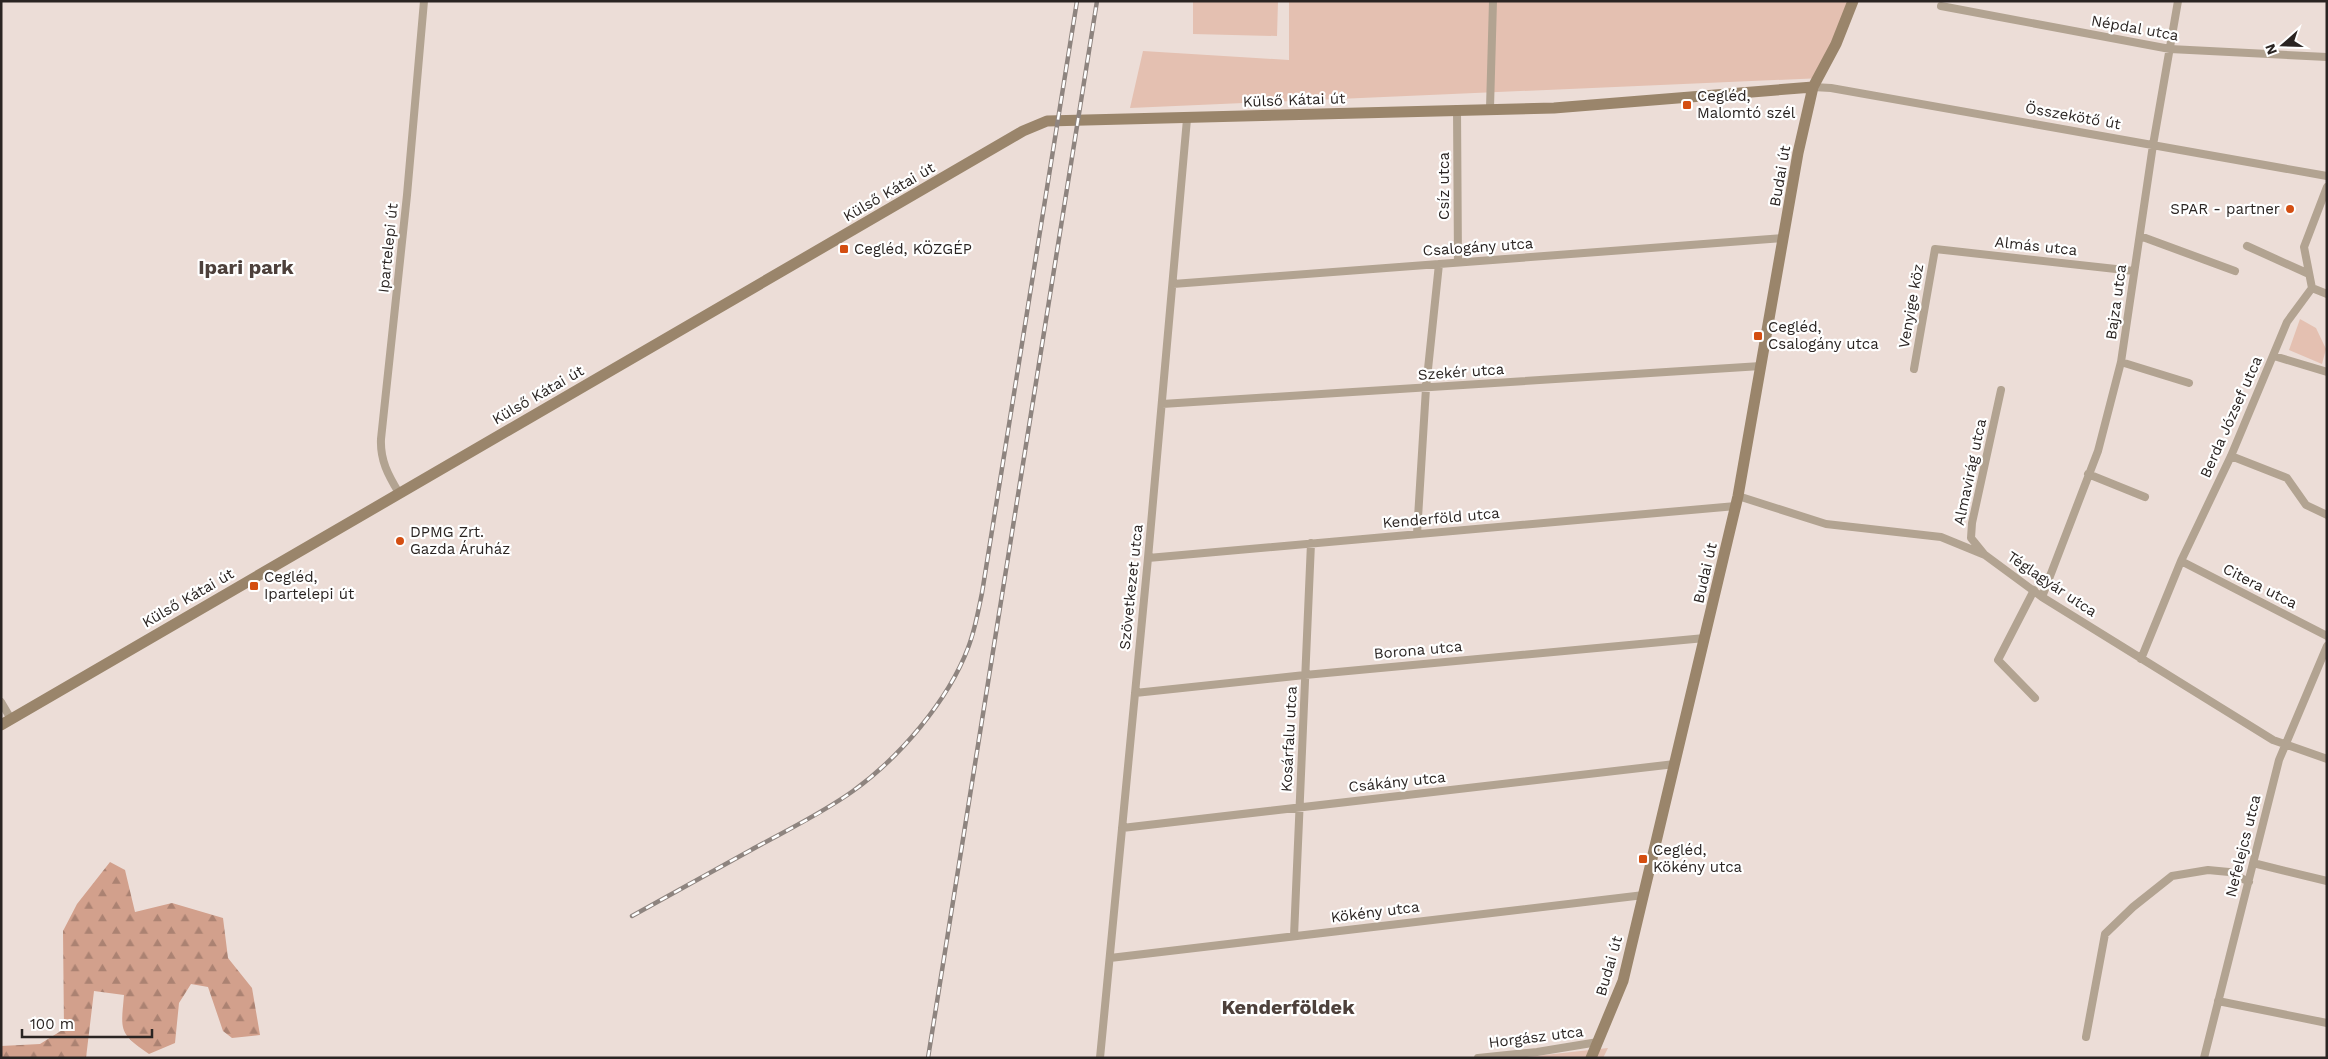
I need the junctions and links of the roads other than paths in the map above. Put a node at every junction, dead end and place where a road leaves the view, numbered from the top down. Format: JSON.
{"nodes":[{"id":1,"x":424,"y":1,"type":"edge"},
{"id":2,"x":1493,"y":1,"type":"edge"},
{"id":3,"x":1853,"y":1,"type":"edge"},
{"id":4,"x":2178,"y":1,"type":"edge"},
{"id":5,"x":1941,"y":6,"type":"dead end"},
{"id":6,"x":2170,"y":49,"type":"junction"},
{"id":7,"x":2327,"y":57,"type":"edge"},
{"id":8,"x":1813,"y":87,"type":"junction"},
{"id":9,"x":1490,"y":108,"type":"junction"},
{"id":10,"x":1457,"y":110,"type":"junction"},
{"id":11,"x":1187,"y":119,"type":"junction"},
{"id":12,"x":2153,"y":145,"type":"junction"},
{"id":13,"x":2327,"y":176,"type":"edge"},
{"id":14,"x":2327,"y":187,"type":"edge"},
{"id":15,"x":2140,"y":236,"type":"junction"},
{"id":16,"x":1784,"y":238,"type":"junction"},
{"id":17,"x":2247,"y":246,"type":"dead end"},
{"id":18,"x":1935,"y":249,"type":"joint"},
{"id":19,"x":1458,"y":262,"type":"junction"},
{"id":20,"x":1439,"y":264,"type":"junction"},
{"id":21,"x":2134,"y":271,"type":"junction"},
{"id":22,"x":2235,"y":271,"type":"dead end"},
{"id":23,"x":2309,"y":274,"type":"junction"},
{"id":24,"x":1173,"y":284,"type":"junction"},
{"id":25,"x":2312,"y":288,"type":"junction"},
{"id":26,"x":2327,"y":294,"type":"edge"},
{"id":27,"x":2274,"y":356,"type":"junction"},
{"id":28,"x":2121,"y":362,"type":"junction"},
{"id":29,"x":1762,"y":366,"type":"junction"},
{"id":30,"x":1914,"y":369,"type":"dead end"},
{"id":31,"x":2327,"y":372,"type":"edge"},
{"id":32,"x":2189,"y":383,"type":"dead end"},
{"id":33,"x":1426,"y":388,"type":"junction"},
{"id":34,"x":2001,"y":390,"type":"dead end"},
{"id":35,"x":1162,"y":404,"type":"junction"},
{"id":36,"x":2231,"y":456,"type":"junction"},
{"id":37,"x":2088,"y":474,"type":"junction"},
{"id":38,"x":399,"y":493,"type":"junction"},
{"id":39,"x":2145,"y":497,"type":"dead end"},
{"id":40,"x":1737,"y":501,"type":"junction"},
{"id":41,"x":2327,"y":514,"type":"edge"},
{"id":42,"x":1417,"y":534,"type":"junction"},
{"id":43,"x":1311,"y":543,"type":"junction"},
{"id":44,"x":1985,"y":555,"type":"junction"},
{"id":45,"x":1148,"y":558,"type":"junction"},
{"id":46,"x":2181,"y":561,"type":"junction"},
{"id":47,"x":2034,"y":590,"type":"junction"},
{"id":48,"x":2042,"y":597,"type":"junction"},
{"id":49,"x":2327,"y":636,"type":"edge"},
{"id":50,"x":1705,"y":638,"type":"junction"},
{"id":51,"x":2327,"y":646,"type":"edge"},
{"id":52,"x":2141,"y":659,"type":"junction"},
{"id":53,"x":1305,"y":674,"type":"junction"},
{"id":54,"x":1135,"y":693,"type":"junction"},
{"id":55,"x":2035,"y":698,"type":"dead end"},
{"id":56,"x":1,"y":702,"type":"edge"},
{"id":57,"x":6,"y":722,"type":"edge"},
{"id":58,"x":2286,"y":745,"type":"junction"},
{"id":59,"x":2327,"y":759,"type":"edge"},
{"id":60,"x":1676,"y":764,"type":"junction"},
{"id":61,"x":1299,"y":807,"type":"junction"},
{"id":62,"x":1122,"y":828,"type":"junction"},
{"id":63,"x":2253,"y":863,"type":"junction"},
{"id":64,"x":2327,"y":881,"type":"edge"},
{"id":65,"x":2248,"y":882,"type":"junction"},
{"id":66,"x":1644,"y":895,"type":"junction"},
{"id":67,"x":1294,"y":936,"type":"junction"},
{"id":68,"x":1110,"y":958,"type":"junction"},
{"id":69,"x":2218,"y":1001,"type":"junction"},
{"id":70,"x":2327,"y":1023,"type":"edge"},
{"id":71,"x":2086,"y":1037,"type":"dead end"},
{"id":72,"x":1598,"y":1042,"type":"junction"},
{"id":73,"x":1100,"y":1058,"type":"edge"},
{"id":74,"x":1478,"y":1058,"type":"edge"},
{"id":75,"x":1591,"y":1058,"type":"edge"},
{"id":76,"x":2204,"y":1058,"type":"edge"}],
"edges":[{"from":1,"to":38,"type":"street","name":"Ipartelepi út"},
{"from":2,"to":9,"type":"street"},
{"from":3,"to":8,"type":"main road"},
{"from":4,"to":6,"type":"street","name":"Bajza utca"},
{"from":5,"to":6,"type":"street","name":"Népdal utca"},
{"from":6,"to":7,"type":"street","name":"Népdal utca"},
{"from":6,"to":12,"type":"street","name":"Bajza utca"},
{"from":8,"to":9,"type":"main road","name":"Külső Kátai út"},
{"from":8,"to":12,"type":"street","name":"Összekötő út"},
{"from":8,"to":16,"type":"main road","name":"Budai út"},
{"from":9,"to":10,"type":"main road","name":"Külső Kátai út"},
{"from":10,"to":11,"type":"main road","name":"Külső Kátai út"},
{"from":10,"to":19,"type":"street","name":"Csíz utca"},
{"from":11,"to":24,"type":"street","name":"Szövetkezet utca"},
{"from":11,"to":38,"type":"main road","name":"Külső Kátai út"},
{"from":12,"to":13,"type":"street","name":"Összekötő út"},
{"from":12,"to":15,"type":"street","name":"Bajza utca"},
{"from":14,"to":23,"type":"street"},
{"from":15,"to":21,"type":"street","name":"Bajza utca"},
{"from":15,"to":22,"type":"street"},
{"from":16,"to":19,"type":"street","name":"Csalogány utca"},
{"from":16,"to":29,"type":"main road","name":"Budai út"},
{"from":17,"to":23,"type":"street"},
{"from":18,"to":21,"type":"street","name":"Almás utca"},
{"from":18,"to":30,"type":"street","name":"Venyige köz"},
{"from":19,"to":20,"type":"street","name":"Csalogány utca"},
{"from":20,"to":24,"type":"street","name":"Csalogány utca"},
{"from":20,"to":33,"type":"street"},
{"from":21,"to":28,"type":"street","name":"Bajza utca"},
{"from":23,"to":25,"type":"street"},
{"from":24,"to":35,"type":"street","name":"Szövetkezet utca"},
{"from":25,"to":26,"type":"street"},
{"from":25,"to":27,"type":"street","name":"Berda József utca"},
{"from":27,"to":31,"type":"street"},
{"from":27,"to":36,"type":"street","name":"Berda József utca"},
{"from":28,"to":32,"type":"street"},
{"from":28,"to":37,"type":"street","name":"Bajza utca"},
{"from":29,"to":33,"type":"street","name":"Szekér utca"},
{"from":29,"to":40,"type":"main road","name":"Budai út"},
{"from":33,"to":35,"type":"street","name":"Szekér utca"},
{"from":33,"to":42,"type":"street"},
{"from":34,"to":44,"type":"street","name":"Almavirág utca"},
{"from":35,"to":45,"type":"street","name":"Szövetkezet utca"},
{"from":36,"to":41,"type":"street"},
{"from":36,"to":46,"type":"street","name":"Berda József utca"},
{"from":37,"to":39,"type":"street"},
{"from":37,"to":48,"type":"street","name":"Bajza utca"},
{"from":38,"to":57,"type":"main road","name":"Külső Kátai út"},
{"from":40,"to":42,"type":"street","name":"Kenderföld utca"},
{"from":40,"to":44,"type":"street","name":"Téglagyár utca"},
{"from":40,"to":50,"type":"main road","name":"Budai út"},
{"from":42,"to":43,"type":"street","name":"Kenderföld utca"},
{"from":43,"to":45,"type":"street","name":"Kenderföld utca"},
{"from":43,"to":53,"type":"street","name":"Kosárfalu utca"},
{"from":44,"to":47,"type":"street","name":"Téglagyár utca"},
{"from":45,"to":54,"type":"street","name":"Szövetkezet utca"},
{"from":46,"to":49,"type":"street","name":"Citera utca"},
{"from":46,"to":52,"type":"street","name":"Berda József utca"},
{"from":47,"to":48,"type":"street","name":"Téglagyár utca"},
{"from":47,"to":55,"type":"street"},
{"from":48,"to":52,"type":"street","name":"Téglagyár utca"},
{"from":50,"to":53,"type":"street","name":"Borona utca"},
{"from":50,"to":60,"type":"main road","name":"Budai út"},
{"from":51,"to":58,"type":"street","name":"Nefelejcs utca"},
{"from":52,"to":58,"type":"street","name":"Téglagyár utca"},
{"from":53,"to":54,"type":"street","name":"Borona utca"},
{"from":53,"to":61,"type":"street","name":"Kosárfalu utca"},
{"from":54,"to":62,"type":"street","name":"Szövetkezet utca"},
{"from":56,"to":57,"type":"street"},
{"from":58,"to":59,"type":"street","name":"Téglagyár utca"},
{"from":58,"to":63,"type":"street","name":"Nefelejcs utca"},
{"from":60,"to":61,"type":"street","name":"Csákány utca"},
{"from":60,"to":66,"type":"main road","name":"Budai út"},
{"from":61,"to":62,"type":"street","name":"Csákány utca"},
{"from":61,"to":67,"type":"street","name":"Kosárfalu utca"},
{"from":62,"to":68,"type":"street","name":"Szövetkezet utca"},
{"from":63,"to":64,"type":"street"},
{"from":63,"to":65,"type":"street","name":"Nefelejcs utca"},
{"from":65,"to":69,"type":"street","name":"Nefelejcs utca"},
{"from":65,"to":71,"type":"street"},
{"from":66,"to":67,"type":"street","name":"Kökény utca"},
{"from":66,"to":72,"type":"main road","name":"Budai út"},
{"from":67,"to":68,"type":"street","name":"Kökény utca"},
{"from":68,"to":73,"type":"street","name":"Szövetkezet utca"},
{"from":69,"to":70,"type":"street"},
{"from":69,"to":76,"type":"street","name":"Nefelejcs utca"},
{"from":72,"to":74,"type":"street","name":"Horgász utca"},
{"from":72,"to":75,"type":"main road","name":"Budai út"}]}
